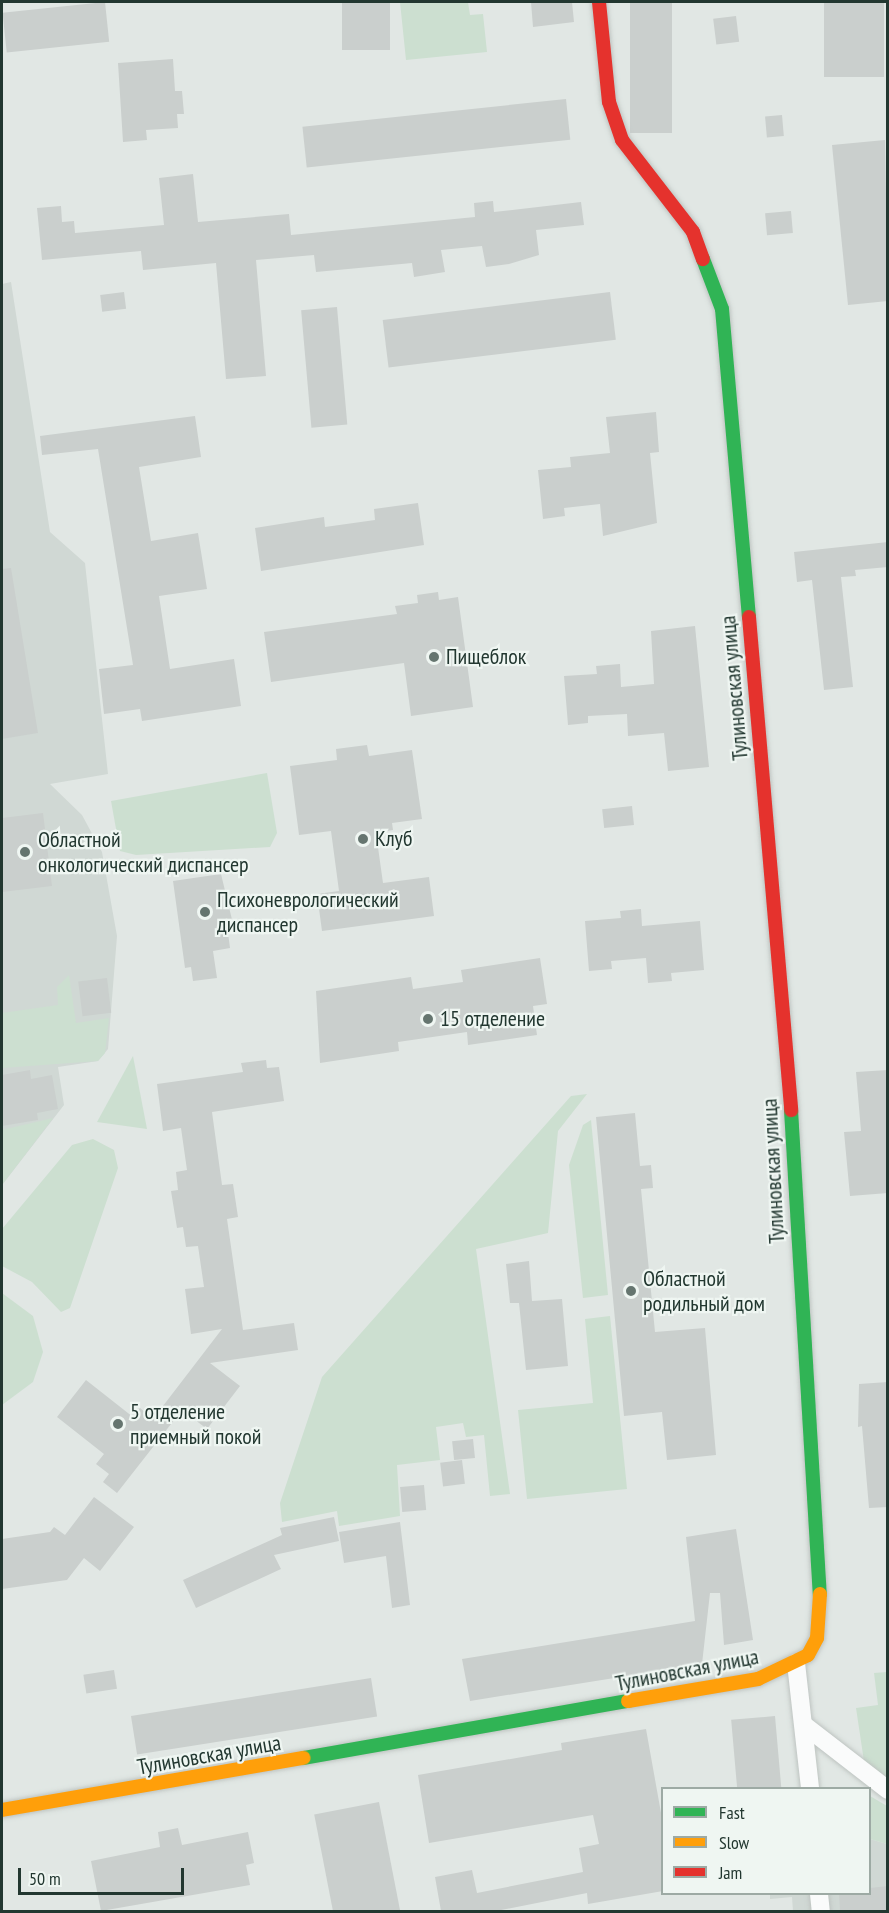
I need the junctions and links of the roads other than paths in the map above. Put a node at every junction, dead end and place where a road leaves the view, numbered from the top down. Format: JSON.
{"nodes":[{"id":1,"x":598,"y":2,"type":"edge"},
{"id":2,"x":796,"y":1663,"type":"junction"},
{"id":3,"x":804,"y":1725,"type":"junction"},
{"id":4,"x":810,"y":1787,"type":"edge"},
{"id":5,"x":888,"y":1791,"type":"edge"},
{"id":6,"x":2,"y":1810,"type":"edge"},
{"id":7,"x":819,"y":1895,"type":"edge"},
{"id":8,"x":821,"y":1911,"type":"edge"}],
"edges":[{"from":1,"to":2,"type":"street","name":"Тулиновская улица"},
{"from":2,"to":3,"type":"street"},
{"from":2,"to":6,"type":"street","name":"Тулиновская улица"},
{"from":3,"to":4,"type":"street"},
{"from":3,"to":5,"type":"street"},
{"from":7,"to":8,"type":"street"}]}
